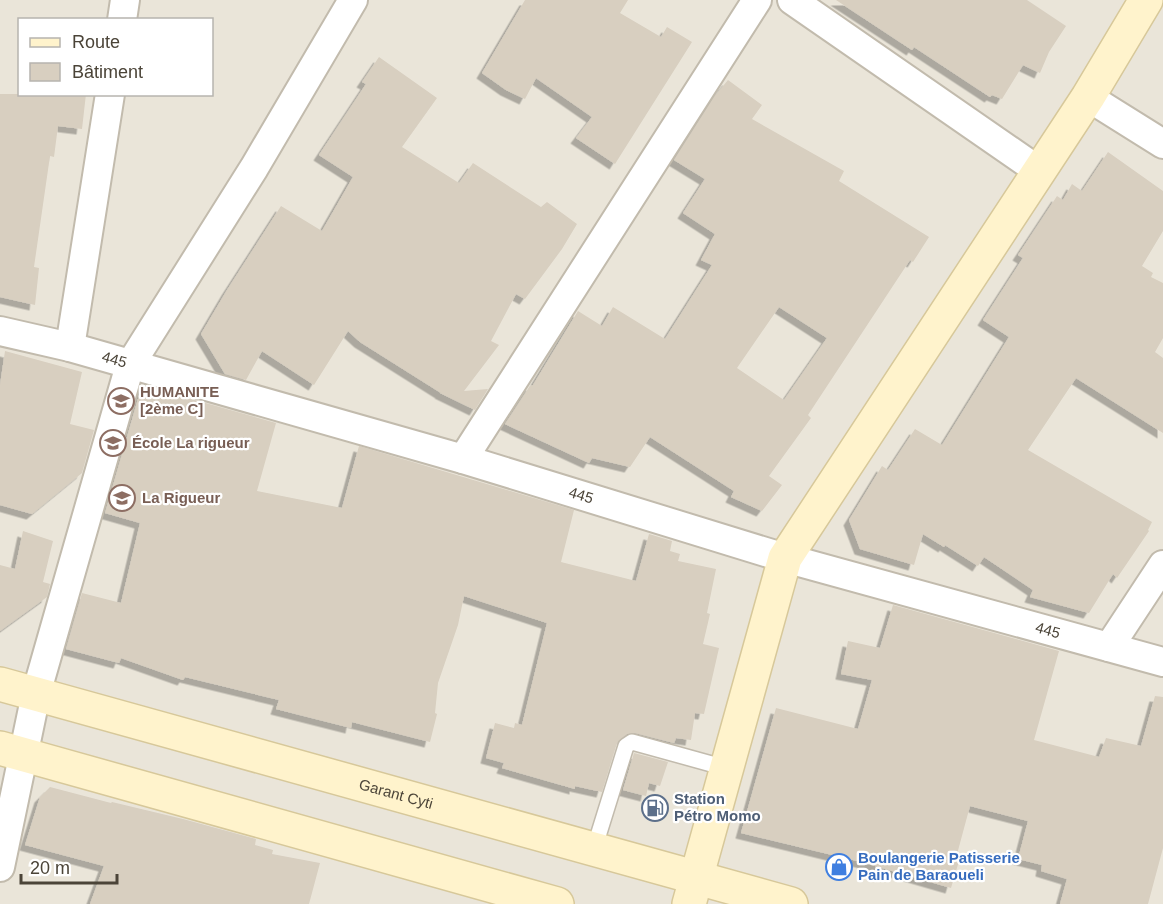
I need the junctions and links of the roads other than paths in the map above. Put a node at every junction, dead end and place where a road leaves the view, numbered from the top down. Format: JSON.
{"nodes":[{"id":1,"x":125,"y":0,"type":"edge"},
{"id":2,"x":353,"y":0,"type":"edge"},
{"id":3,"x":757,"y":0,"type":"edge"},
{"id":4,"x":792,"y":0,"type":"edge"},
{"id":5,"x":1146,"y":0,"type":"edge"},
{"id":6,"x":122,"y":18,"type":"edge"},
{"id":7,"x":110,"y":96,"type":"edge"},
{"id":8,"x":1088,"y":97,"type":"junction"},
{"id":9,"x":1163,"y":144,"type":"edge"},
{"id":10,"x":1039,"y":171,"type":"junction"},
{"id":11,"x":0,"y":331,"type":"edge"},
{"id":12,"x":70,"y":347,"type":"junction"},
{"id":13,"x":130,"y":365,"type":"junction"},
{"id":14,"x":464,"y":459,"type":"junction"},
{"id":15,"x":785,"y":558,"type":"junction"},
{"id":16,"x":1163,"y":565,"type":"edge"},
{"id":17,"x":1109,"y":647,"type":"junction"},
{"id":18,"x":1163,"y":662,"type":"edge"},
{"id":19,"x":0,"y":684,"type":"edge"},
{"id":20,"x":36,"y":694,"type":"junction"},
{"id":21,"x":12,"y":751,"type":"edge"},
{"id":22,"x":726,"y":768,"type":"junction"},
{"id":23,"x":594,"y":849,"type":"junction"},
{"id":24,"x":0,"y":867,"type":"edge"},
{"id":25,"x":692,"y":891,"type":"edge"},
{"id":26,"x":557,"y":904,"type":"edge"},
{"id":27,"x":791,"y":904,"type":"edge"}],
"edges":[{"from":1,"to":6,"type":"street"},
{"from":2,"to":13,"type":"street"},
{"from":3,"to":14,"type":"street"},
{"from":4,"to":10,"type":"street"},
{"from":5,"to":8,"type":"main road"},
{"from":7,"to":12,"type":"street"},
{"from":8,"to":9,"type":"street"},
{"from":8,"to":10,"type":"main road"},
{"from":10,"to":15,"type":"main road"},
{"from":11,"to":12,"type":"street","name":"445"},
{"from":12,"to":13,"type":"street","name":"445"},
{"from":13,"to":14,"type":"street","name":"445"},
{"from":13,"to":20,"type":"street"},
{"from":14,"to":15,"type":"street","name":"445"},
{"from":15,"to":17,"type":"street","name":"445"},
{"from":15,"to":22,"type":"main road"},
{"from":16,"to":17,"type":"street"},
{"from":17,"to":18,"type":"street","name":"445"},
{"from":19,"to":20,"type":"main road","name":"Garant Cyti"},
{"from":20,"to":21,"type":"street"},
{"from":20,"to":23,"type":"main road","name":"Garant Cyti"},
{"from":21,"to":24,"type":"street"},
{"from":21,"to":26,"type":"main road"},
{"from":22,"to":23,"type":"lane"},
{"from":22,"to":25,"type":"main road"},
{"from":23,"to":25,"type":"main road","name":"Garant Cyti"},
{"from":25,"to":27,"type":"main road","name":"Garant Cyti"}]}
